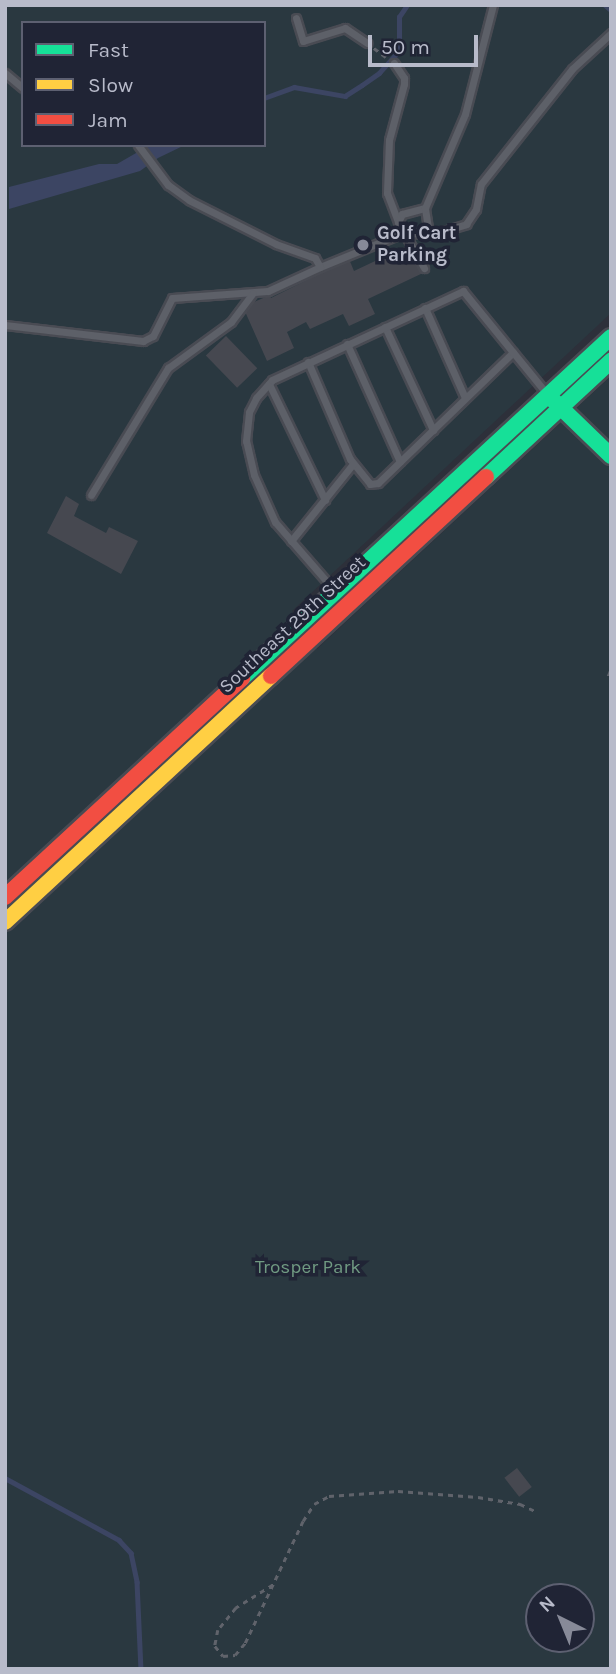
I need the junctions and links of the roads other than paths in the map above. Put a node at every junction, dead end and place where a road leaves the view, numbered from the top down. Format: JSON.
{"nodes":[{"id":1,"x":493,"y":5,"type":"edge"},
{"id":2,"x":296,"y":18,"type":"dead end"},
{"id":3,"x":611,"y":33,"type":"edge"},
{"id":4,"x":367,"y":43,"type":"road end"},
{"id":5,"x":394,"y":63,"type":"road end"},
{"id":6,"x":5,"y":73,"type":"edge"},
{"id":7,"x":21,"y":86,"type":"edge"},
{"id":8,"x":140,"y":147,"type":"edge"},
{"id":9,"x":425,"y":208,"type":"junction"},
{"id":10,"x":400,"y":218,"type":"junction"},
{"id":11,"x":404,"y":233,"type":"junction"},
{"id":12,"x":429,"y":234,"type":"junction"},
{"id":13,"x":320,"y":267,"type":"junction"},
{"id":14,"x":424,"y":268,"type":"dead end"},
{"id":15,"x":253,"y":293,"type":"junction"},
{"id":16,"x":425,"y":309,"type":"junction"},
{"id":17,"x":5,"y":325,"type":"edge"},
{"id":18,"x":385,"y":327,"type":"junction"},
{"id":19,"x":611,"y":337,"type":"edge"},
{"id":20,"x":347,"y":344,"type":"junction"},
{"id":21,"x":513,"y":352,"type":"junction"},
{"id":22,"x":611,"y":361,"type":"edge"},
{"id":23,"x":309,"y":362,"type":"junction"},
{"id":24,"x":269,"y":384,"type":"junction"},
{"id":25,"x":548,"y":395,"type":"junction"},
{"id":26,"x":465,"y":398,"type":"junction"},
{"id":27,"x":560,"y":408,"type":"junction"},
{"id":28,"x":433,"y":430,"type":"junction"},
{"id":29,"x":611,"y":456,"type":"edge"},
{"id":30,"x":400,"y":461,"type":"junction"},
{"id":31,"x":354,"y":464,"type":"junction"},
{"id":32,"x":91,"y":495,"type":"dead end"},
{"id":33,"x":325,"y":500,"type":"junction"},
{"id":34,"x":291,"y":541,"type":"junction"},
{"id":35,"x":335,"y":592,"type":"junction"},
{"id":36,"x":347,"y":604,"type":"junction"},
{"id":37,"x":5,"y":897,"type":"edge"},
{"id":38,"x":5,"y":922,"type":"edge"}],
"edges":[{"from":1,"to":9,"type":"lane"},
{"from":2,"to":4,"type":"lane"},
{"from":3,"to":12,"type":"lane"},
{"from":5,"to":10,"type":"lane"},
{"from":6,"to":7,"type":"lane"},
{"from":8,"to":13,"type":"lane"},
{"from":9,"to":10,"type":"lane"},
{"from":9,"to":12,"type":"lane"},
{"from":10,"to":11,"type":"lane"},
{"from":11,"to":12,"type":"lane"},
{"from":11,"to":13,"type":"lane"},
{"from":11,"to":14,"type":"lane"},
{"from":13,"to":15,"type":"lane"},
{"from":15,"to":17,"type":"lane"},
{"from":15,"to":32,"type":"lane"},
{"from":16,"to":18,"type":"lane"},
{"from":16,"to":21,"type":"lane"},
{"from":16,"to":26,"type":"lane"},
{"from":18,"to":20,"type":"lane"},
{"from":18,"to":28,"type":"lane"},
{"from":19,"to":25,"type":"main road","name":"Southeast 29th Street"},
{"from":20,"to":23,"type":"lane"},
{"from":20,"to":30,"type":"lane"},
{"from":21,"to":25,"type":"lane"},
{"from":21,"to":26,"type":"lane"},
{"from":22,"to":27,"type":"main road","name":"Southeast 29th Street"},
{"from":23,"to":24,"type":"lane"},
{"from":23,"to":31,"type":"lane"},
{"from":24,"to":33,"type":"lane"},
{"from":24,"to":34,"type":"lane"},
{"from":25,"to":27,"type":"main road"},
{"from":25,"to":35,"type":"main road","name":"Southeast 29th Street"},
{"from":26,"to":28,"type":"lane"},
{"from":27,"to":29,"type":"main road"},
{"from":27,"to":36,"type":"main road","name":"Southeast 29th Street"},
{"from":28,"to":30,"type":"lane"},
{"from":30,"to":31,"type":"lane"},
{"from":31,"to":33,"type":"lane"},
{"from":33,"to":34,"type":"lane"},
{"from":34,"to":35,"type":"lane"},
{"from":35,"to":36,"type":"lane"},
{"from":35,"to":37,"type":"main road","name":"Southeast 29th Street"},
{"from":36,"to":38,"type":"main road","name":"Southeast 29th Street"}]}
